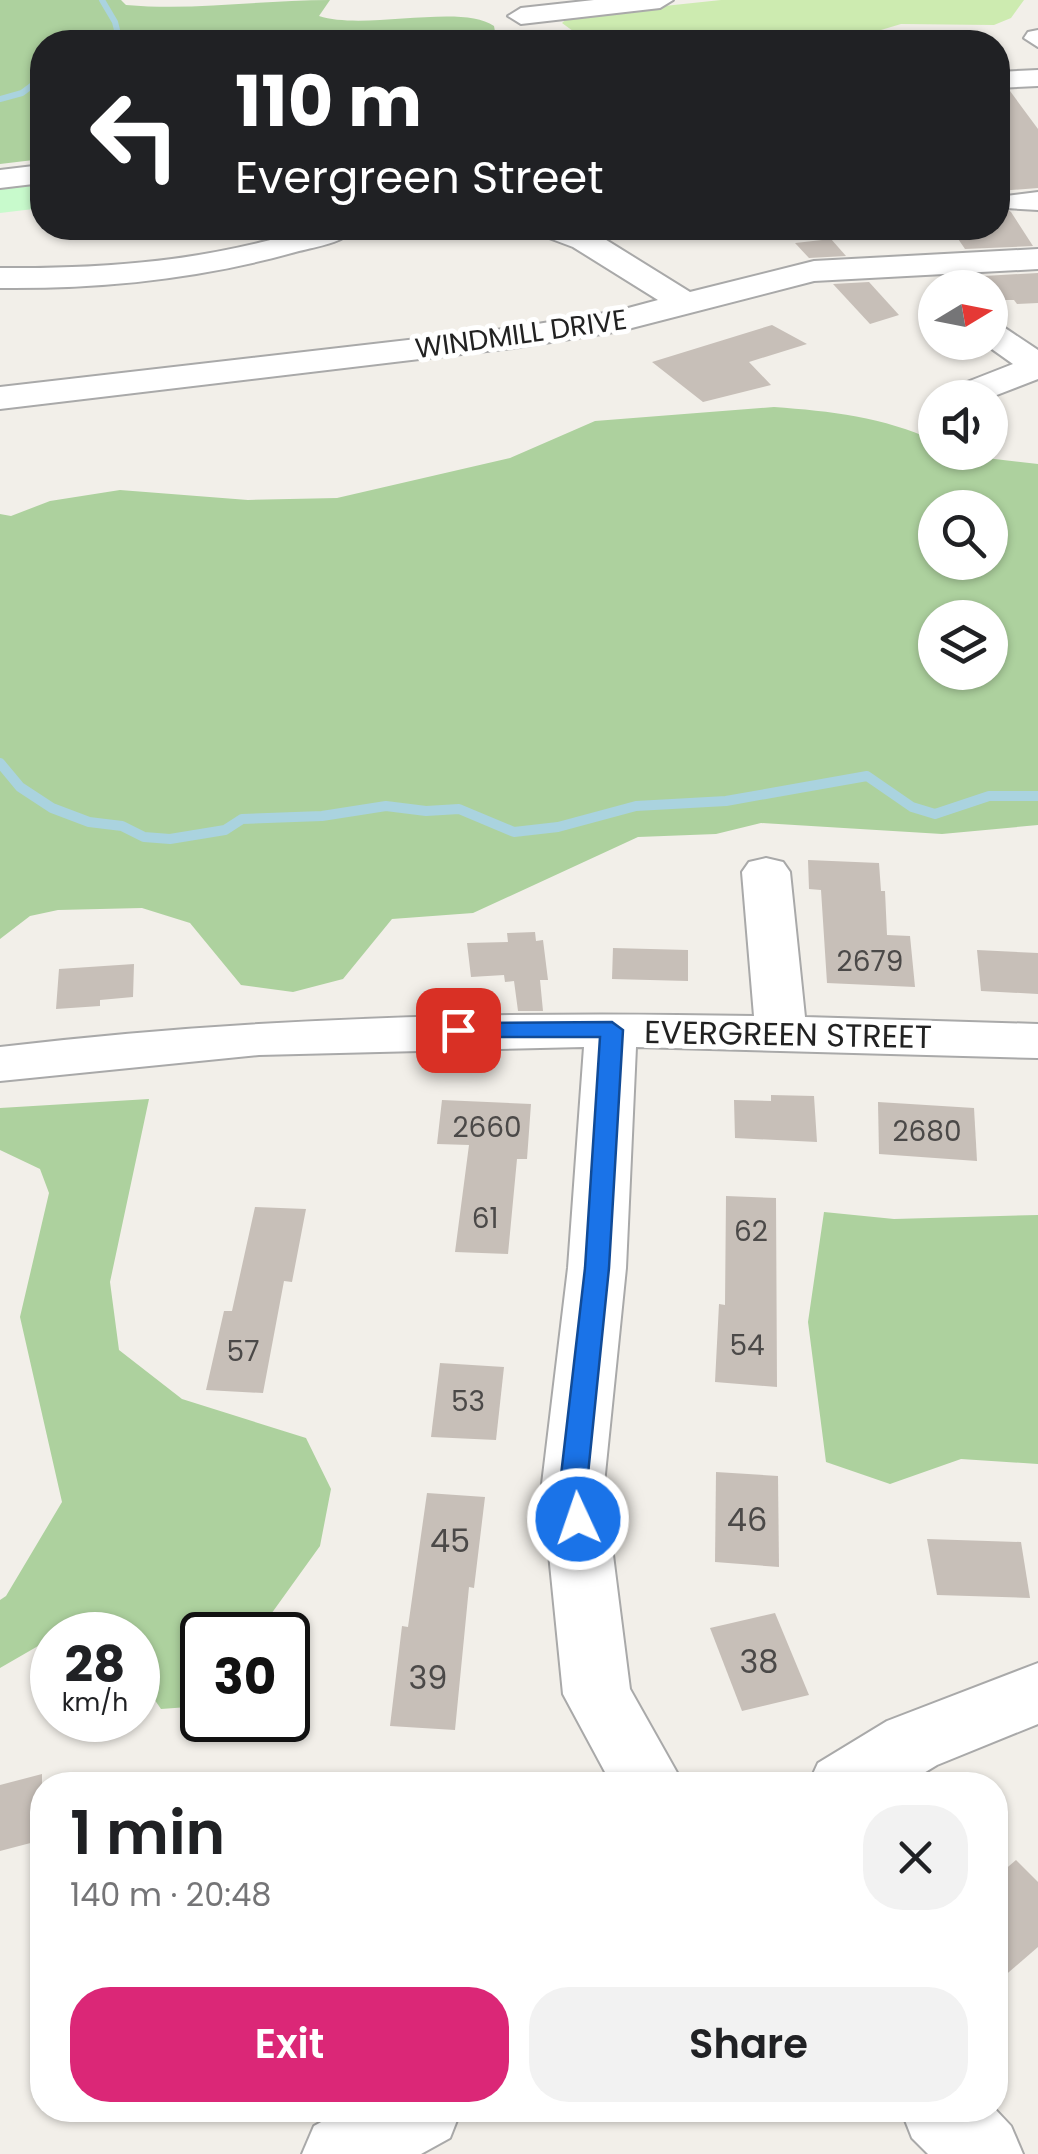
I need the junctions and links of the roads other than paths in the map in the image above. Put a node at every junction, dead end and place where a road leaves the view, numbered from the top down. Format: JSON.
{"nodes":[{"id":1,"x":660,"y":0,"type":"edge"},
{"id":2,"x":513,"y":8,"type":"edge"},
{"id":3,"x":535,"y":30,"type":"edge"},
{"id":4,"x":1038,"y":78,"type":"edge"},
{"id":5,"x":1010,"y":79,"type":"edge"},
{"id":6,"x":30,"y":175,"type":"edge"},
{"id":7,"x":0,"y":179,"type":"edge"},
{"id":8,"x":303,"y":240,"type":"edge"},
{"id":9,"x":584,"y":240,"type":"edge"},
{"id":10,"x":1038,"y":259,"type":"edge"},
{"id":11,"x":969,"y":270,"type":"edge"},
{"id":12,"x":918,"y":275,"type":"edge"},
{"id":13,"x":0,"y":278,"type":"edge"},
{"id":14,"x":687,"y":304,"type":"junction"},
{"id":15,"x":1008,"y":346,"type":"edge"},
{"id":16,"x":1038,"y":367,"type":"edge"},
{"id":17,"x":1004,"y":380,"type":"edge"},
{"id":18,"x":0,"y":398,"type":"edge"},
{"id":19,"x":766,"y":872,"type":"dead end"},
{"id":20,"x":612,"y":1030,"type":"junction"},
{"id":21,"x":781,"y":1032,"type":"junction"},
{"id":22,"x":1038,"y":1041,"type":"edge"},
{"id":23,"x":0,"y":1064,"type":"edge"},
{"id":24,"x":1038,"y":1693,"type":"edge"},
{"id":25,"x":642,"y":1772,"type":"edge"},
{"id":26,"x":864,"y":1772,"type":"edge"},
{"id":27,"x":400,"y":2122,"type":"edge"},
{"id":28,"x":952,"y":2122,"type":"edge"},
{"id":29,"x":342,"y":2154,"type":"edge"},
{"id":30,"x":983,"y":2154,"type":"edge"}],
"edges":[{"from":1,"to":2,"type":"street"},
{"from":2,"to":3,"type":"street"},
{"from":4,"to":5,"type":"street"},
{"from":6,"to":7,"type":"street"},
{"from":8,"to":13,"type":"street"},
{"from":9,"to":14,"type":"street"},
{"from":10,"to":11,"type":"street","name":"WINDMILL DRIVE"},
{"from":12,"to":14,"type":"street","name":"WINDMILL DRIVE"},
{"from":14,"to":18,"type":"street","name":"WINDMILL DRIVE"},
{"from":15,"to":16,"type":"street"},
{"from":16,"to":17,"type":"street"},
{"from":19,"to":21,"type":"street"},
{"from":20,"to":21,"type":"street","name":"EVERGREEN STREET"},
{"from":20,"to":23,"type":"street","name":"EVERGREEN STREET"},
{"from":20,"to":25,"type":"street"},
{"from":21,"to":22,"type":"street","name":"EVERGREEN STREET"},
{"from":24,"to":26,"type":"street"},
{"from":27,"to":29,"type":"street"},
{"from":28,"to":30,"type":"street"}]}
